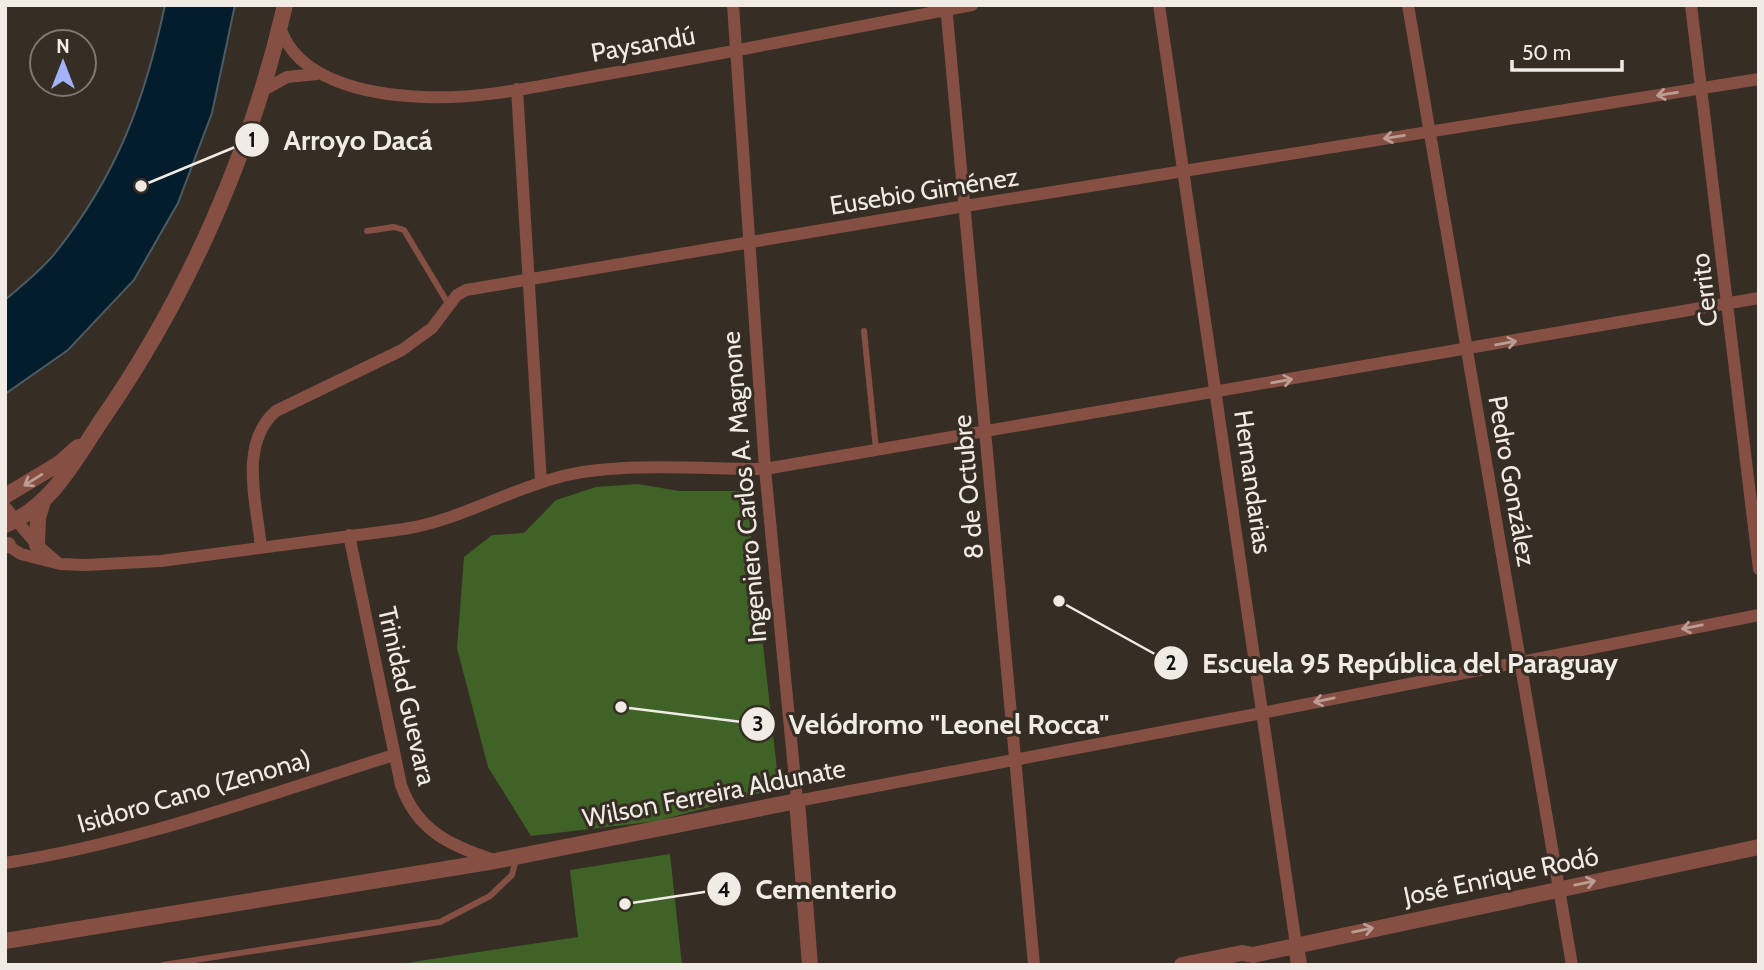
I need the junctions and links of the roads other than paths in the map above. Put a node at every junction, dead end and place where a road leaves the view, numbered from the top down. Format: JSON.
{"nodes":[{"id":1,"x":285,"y":5,"type":"edge"},
{"id":2,"x":733,"y":5,"type":"edge"},
{"id":3,"x":972,"y":5,"type":"edge"},
{"id":4,"x":1159,"y":5,"type":"edge"},
{"id":5,"x":1408,"y":5,"type":"edge"},
{"id":6,"x":1691,"y":5,"type":"edge"},
{"id":7,"x":946,"y":8,"type":"edge"},
{"id":8,"x":280,"y":27,"type":"junction"},
{"id":9,"x":736,"y":51,"type":"junction"},
{"id":10,"x":322,"y":75,"type":"junction"},
{"id":11,"x":1759,"y":79,"type":"edge"},
{"id":12,"x":517,"y":89,"type":"junction"},
{"id":13,"x":1702,"y":89,"type":"junction"},
{"id":14,"x":262,"y":91,"type":"junction"},
{"id":15,"x":1430,"y":131,"type":"junction"},
{"id":16,"x":1184,"y":172,"type":"junction"},
{"id":17,"x":965,"y":206,"type":"junction"},
{"id":18,"x":367,"y":231,"type":"dead end"},
{"id":19,"x":748,"y":243,"type":"junction"},
{"id":20,"x":528,"y":279,"type":"junction"},
{"id":21,"x":1759,"y":298,"type":"edge"},
{"id":22,"x":1729,"y":304,"type":"junction"},
{"id":23,"x":449,"y":305,"type":"junction"},
{"id":24,"x":864,"y":331,"type":"dead end"},
{"id":25,"x":1466,"y":349,"type":"junction"},
{"id":26,"x":1215,"y":393,"type":"junction"},
{"id":27,"x":101,"y":421,"type":"junction"},
{"id":28,"x":986,"y":433,"type":"junction"},
{"id":29,"x":876,"y":451,"type":"junction"},
{"id":30,"x":765,"y":469,"type":"junction"},
{"id":31,"x":541,"y":482,"type":"junction"},
{"id":32,"x":5,"y":496,"type":"edge"},
{"id":33,"x":43,"y":500,"type":"junction"},
{"id":34,"x":5,"y":508,"type":"edge"},
{"id":35,"x":11,"y":523,"type":"edge"},
{"id":36,"x":349,"y":535,"type":"junction"},
{"id":37,"x":6,"y":545,"type":"edge"},
{"id":38,"x":37,"y":545,"type":"junction"},
{"id":39,"x":261,"y":548,"type":"junction"},
{"id":40,"x":60,"y":564,"type":"junction"},
{"id":41,"x":1759,"y":569,"type":"edge"},
{"id":42,"x":1759,"y":615,"type":"edge"},
{"id":43,"x":1520,"y":660,"type":"junction"},
{"id":44,"x":1262,"y":713,"type":"junction"},
{"id":45,"x":394,"y":755,"type":"junction"},
{"id":46,"x":1016,"y":760,"type":"junction"},
{"id":47,"x":797,"y":801,"type":"junction"},
{"id":48,"x":1759,"y":847,"type":"edge"},
{"id":49,"x":517,"y":857,"type":"junction"},
{"id":50,"x":495,"y":860,"type":"junction"},
{"id":51,"x":5,"y":863,"type":"edge"},
{"id":52,"x":1559,"y":889,"type":"junction"},
{"id":53,"x":5,"y":941,"type":"edge"},
{"id":54,"x":1296,"y":944,"type":"junction"},
{"id":55,"x":1249,"y":960,"type":"edge"},
{"id":56,"x":163,"y":965,"type":"edge"},
{"id":57,"x":810,"y":965,"type":"edge"},
{"id":58,"x":1034,"y":965,"type":"edge"},
{"id":59,"x":1182,"y":965,"type":"edge"},
{"id":60,"x":1299,"y":965,"type":"edge"},
{"id":61,"x":1572,"y":965,"type":"edge"}],
"edges":[{"from":1,"to":8,"type":"street"},
{"from":2,"to":9,"type":"street","name":"Ingeniero Carlos A. Magnone"},
{"from":3,"to":7,"type":"street","name":"Paysandú"},
{"from":4,"to":16,"type":"street","name":"Hernandarias"},
{"from":5,"to":15,"type":"street","name":"Pedro González"},
{"from":6,"to":13,"type":"street","name":"Cerrito"},
{"from":7,"to":9,"type":"street","name":"Paysandú"},
{"from":7,"to":17,"type":"street","name":"8 de Octubre"},
{"from":8,"to":10,"type":"street","name":"Paysandú"},
{"from":8,"to":14,"type":"street"},
{"from":9,"to":12,"type":"street","name":"Paysandú"},
{"from":9,"to":19,"type":"street","name":"Ingeniero Carlos A. Magnone"},
{"from":10,"to":12,"type":"street","name":"Paysandú"},
{"from":10,"to":14,"type":"street","name":"Paysandú"},
{"from":11,"to":13,"type":"street","name":"Eusebio Giménez"},
{"from":12,"to":20,"type":"street"},
{"from":13,"to":15,"type":"street","name":"Eusebio Giménez","one_way":true},
{"from":13,"to":22,"type":"street","name":"Cerrito"},
{"from":14,"to":27,"type":"street"},
{"from":15,"to":16,"type":"street","name":"Eusebio Giménez","one_way":true},
{"from":15,"to":25,"type":"street","name":"Pedro González"},
{"from":16,"to":17,"type":"street","name":"Eusebio Giménez"},
{"from":16,"to":26,"type":"street","name":"Hernandarias"},
{"from":17,"to":19,"type":"street","name":"Eusebio Giménez"},
{"from":17,"to":28,"type":"street","name":"8 de Octubre"},
{"from":18,"to":23,"type":"lane"},
{"from":19,"to":20,"type":"street","name":"Eusebio Giménez"},
{"from":19,"to":30,"type":"street","name":"Ingeniero Carlos A. Magnone"},
{"from":20,"to":23,"type":"street","name":"Eusebio Giménez"},
{"from":20,"to":31,"type":"street"},
{"from":21,"to":22,"type":"street"},
{"from":25,"to":22,"type":"street","one_way":true},
{"from":22,"to":41,"type":"street","name":"Cerrito"},
{"from":23,"to":39,"type":"street","name":"Eusebio Giménez"},
{"from":24,"to":29,"type":"lane"},
{"from":26,"to":25,"type":"street","one_way":true},
{"from":25,"to":43,"type":"street","name":"Pedro González"},
{"from":26,"to":28,"type":"street"},
{"from":26,"to":44,"type":"street","name":"Hernandarias"},
{"from":27,"to":32,"type":"street","one_way":true},
{"from":27,"to":33,"type":"street"},
{"from":28,"to":29,"type":"street"},
{"from":28,"to":46,"type":"street","name":"8 de Octubre"},
{"from":29,"to":30,"type":"street"},
{"from":30,"to":31,"type":"street"},
{"from":30,"to":47,"type":"street","name":"Ingeniero Carlos A. Magnone"},
{"from":31,"to":36,"type":"street"},
{"from":33,"to":35,"type":"street"},
{"from":33,"to":38,"type":"street"},
{"from":34,"to":35,"type":"street"},
{"from":35,"to":38,"type":"street"},
{"from":36,"to":39,"type":"street"},
{"from":36,"to":45,"type":"street","name":"Trinidad Guevara"},
{"from":37,"to":40,"type":"street"},
{"from":38,"to":40,"type":"street"},
{"from":39,"to":40,"type":"street"},
{"from":42,"to":43,"type":"street","name":"Wilson Ferreira Aldunate","one_way":true},
{"from":43,"to":44,"type":"street","name":"Wilson Ferreira Aldunate","one_way":true},
{"from":43,"to":52,"type":"street","name":"Pedro González"},
{"from":44,"to":46,"type":"street","name":"Wilson Ferreira Aldunate"},
{"from":44,"to":54,"type":"street","name":"Hernandarias"},
{"from":45,"to":50,"type":"street","name":"Trinidad Guevara"},
{"from":45,"to":51,"type":"street","name":"Isidoro Cano (Zenona)"},
{"from":46,"to":47,"type":"street","name":"Wilson Ferreira Aldunate"},
{"from":46,"to":58,"type":"street","name":"8 de Octubre"},
{"from":47,"to":49,"type":"street","name":"Wilson Ferreira Aldunate"},
{"from":47,"to":57,"type":"street","name":"Ingeniero Carlos A. Magnone"},
{"from":52,"to":48,"type":"street","name":"José Enrique Rodó","one_way":true},
{"from":49,"to":50,"type":"street","name":"Wilson Ferreira Aldunate"},
{"from":49,"to":56,"type":"lane"},
{"from":50,"to":53,"type":"street","name":"Wilson Ferreira Aldunate"},
{"from":54,"to":52,"type":"street","name":"José Enrique Rodó","one_way":true},
{"from":52,"to":61,"type":"street","name":"Pedro González"},
{"from":54,"to":55,"type":"street","name":"José Enrique Rodó"},
{"from":54,"to":60,"type":"street","name":"Hernandarias"},
{"from":55,"to":59,"type":"street","name":"José Enrique Rodó"}]}
